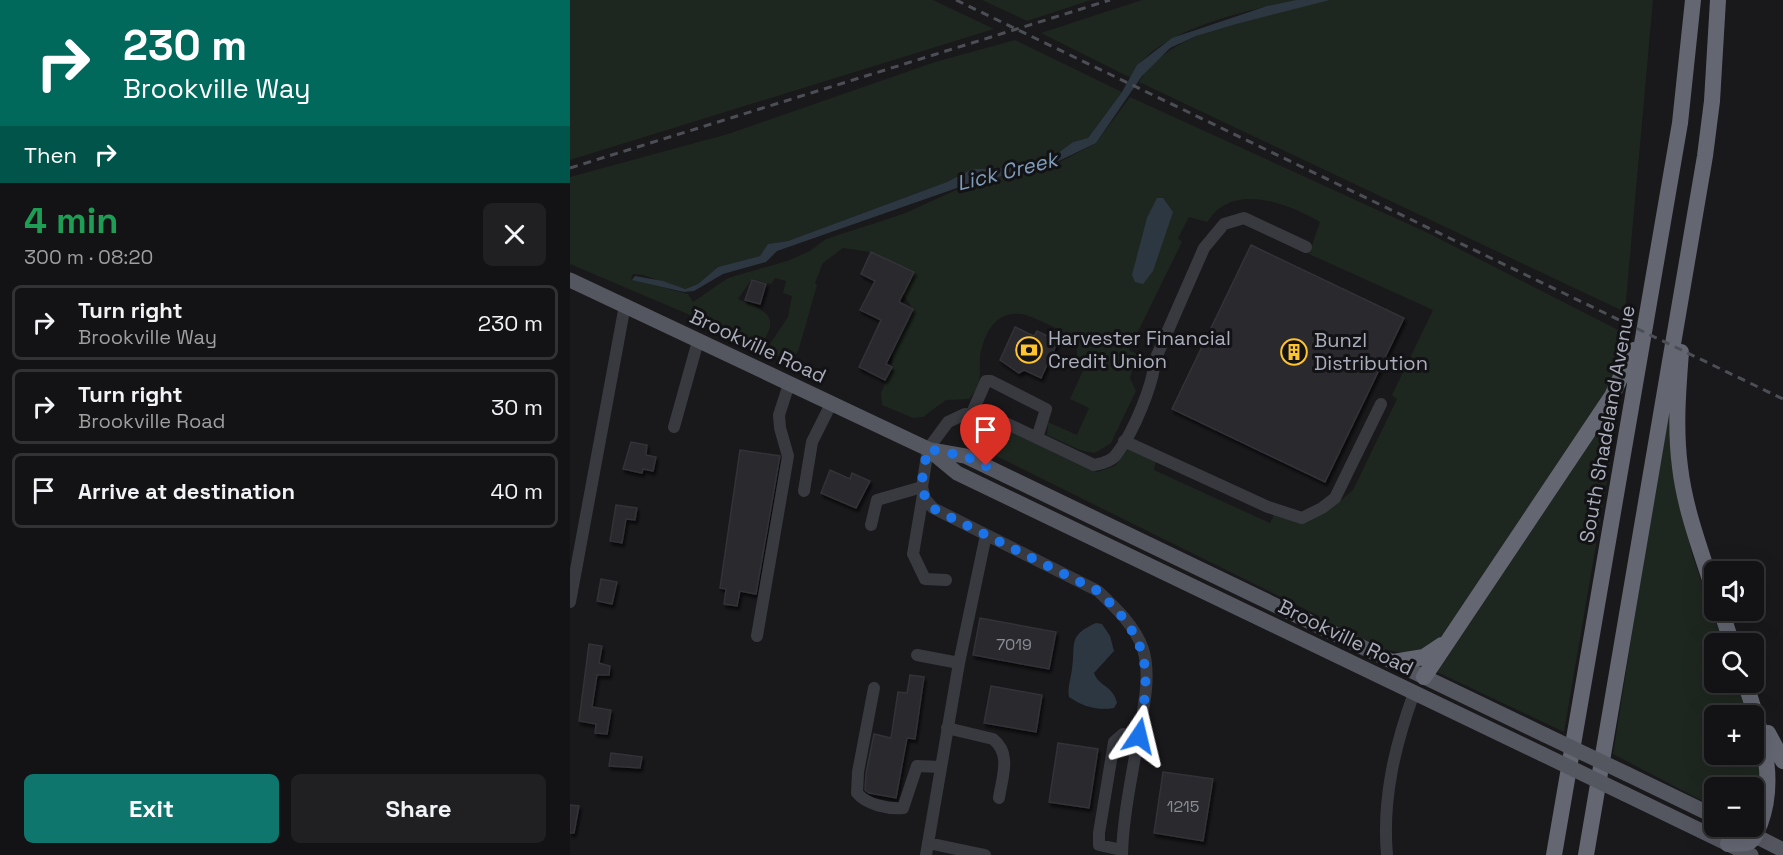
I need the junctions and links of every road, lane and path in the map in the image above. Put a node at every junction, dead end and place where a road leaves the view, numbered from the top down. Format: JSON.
{"nodes":[{"id":1,"x":1693,"y":0,"type":"edge"},
{"id":2,"x":1718,"y":0,"type":"edge"},
{"id":3,"x":1306,"y":247,"type":"dead end"},
{"id":4,"x":1686,"y":271,"type":"junction"},
{"id":5,"x":1654,"y":277,"type":"junction"},
{"id":6,"x":570,"y":280,"type":"edge"},
{"id":7,"x":625,"y":305,"type":"junction"},
{"id":8,"x":698,"y":341,"type":"junction"},
{"id":9,"x":789,"y":384,"type":"junction"},
{"id":10,"x":831,"y":404,"type":"junction"},
{"id":11,"x":1381,"y":404,"type":"dead end"},
{"id":12,"x":972,"y":413,"type":"junction"},
{"id":13,"x":674,"y":427,"type":"dead end"},
{"id":14,"x":1037,"y":438,"type":"junction"},
{"id":15,"x":1124,"y":441,"type":"junction"},
{"id":16,"x":928,"y":449,"type":"junction"},
{"id":17,"x":923,"y":491,"type":"junction"},
{"id":18,"x":804,"y":492,"type":"dead end"},
{"id":19,"x":871,"y":525,"type":"dead end"},
{"id":20,"x":987,"y":535,"type":"junction"},
{"id":21,"x":575,"y":545,"type":"edge"},
{"id":22,"x":1704,"y":562,"type":"edge"},
{"id":23,"x":946,"y":580,"type":"dead end"},
{"id":24,"x":570,"y":602,"type":"edge"},
{"id":25,"x":757,"y":636,"type":"dead end"},
{"id":26,"x":1447,"y":641,"type":"junction"},
{"id":27,"x":916,"y":656,"type":"dead end"},
{"id":28,"x":1393,"y":662,"type":"junction"},
{"id":29,"x":959,"y":663,"type":"junction"},
{"id":30,"x":1424,"y":677,"type":"junction"},
{"id":31,"x":874,"y":688,"type":"dead end"},
{"id":32,"x":1414,"y":693,"type":"junction"},
{"id":33,"x":1749,"y":693,"type":"edge"},
{"id":34,"x":1749,"y":693,"type":"edge"},
{"id":35,"x":947,"y":728,"type":"junction"},
{"id":36,"x":1139,"y":736,"type":"junction"},
{"id":37,"x":1783,"y":761,"type":"edge"},
{"id":38,"x":941,"y":767,"type":"junction"},
{"id":39,"x":999,"y":798,"type":"dead end"},
{"id":40,"x":1704,"y":811,"type":"edge"},
{"id":41,"x":1764,"y":813,"type":"edge"},
{"id":42,"x":1754,"y":837,"type":"edge"},
{"id":43,"x":1757,"y":837,"type":"edge"},
{"id":44,"x":1728,"y":844,"type":"junction"},
{"id":45,"x":927,"y":849,"type":"edge"},
{"id":46,"x":1783,"y":850,"type":"edge"},
{"id":47,"x":1122,"y":853,"type":"edge"},
{"id":48,"x":985,"y":855,"type":"edge"},
{"id":49,"x":1387,"y":855,"type":"edge"},
{"id":50,"x":1554,"y":855,"type":"edge"},
{"id":51,"x":1586,"y":855,"type":"edge"},
{"id":52,"x":1751,"y":855,"type":"edge"}],
"edges":[{"from":1,"to":5,"type":"highway","name":"South Shadeland Avenue"},
{"from":2,"to":4,"type":"highway"},
{"from":3,"to":15,"type":"street"},
{"from":4,"to":22,"type":"highway"},
{"from":4,"to":51,"type":"highway"},
{"from":5,"to":26,"type":"highway"},
{"from":5,"to":50,"type":"highway","name":"South Shadeland Avenue"},
{"from":6,"to":7,"type":"main road","name":"Brookville Road"},
{"from":7,"to":8,"type":"main road","name":"Brookville Road"},
{"from":7,"to":21,"type":"street"},
{"from":8,"to":9,"type":"main road","name":"Brookville Road"},
{"from":8,"to":13,"type":"street"},
{"from":9,"to":10,"type":"main road","name":"Brookville Road"},
{"from":9,"to":25,"type":"street"},
{"from":10,"to":16,"type":"main road","name":"Brookville Road"},
{"from":10,"to":18,"type":"street"},
{"from":11,"to":15,"type":"street"},
{"from":12,"to":14,"type":"street"},
{"from":12,"to":14,"type":"street"},
{"from":12,"to":16,"type":"street"},
{"from":14,"to":15,"type":"street"},
{"from":16,"to":17,"type":"street"},
{"from":16,"to":28,"type":"main road","name":"Brookville Road"},
{"from":16,"to":32,"type":"main road","name":"Brookville Road"},
{"from":17,"to":19,"type":"street"},
{"from":17,"to":20,"type":"street"},
{"from":17,"to":23,"type":"street"},
{"from":20,"to":29,"type":"street"},
{"from":20,"to":36,"type":"street"},
{"from":21,"to":24,"type":"street"},
{"from":26,"to":28,"type":"highway"},
{"from":26,"to":30,"type":"highway"},
{"from":27,"to":29,"type":"street"},
{"from":28,"to":30,"type":"main road","name":"Brookville Road"},
{"from":29,"to":35,"type":"street"},
{"from":30,"to":32,"type":"main road"},
{"from":30,"to":40,"type":"main road","name":"Brookville Road","bridge":true},
{"from":31,"to":38,"type":"street"},
{"from":32,"to":44,"type":"main road","name":"Brookville Road","bridge":true},
{"from":32,"to":49,"type":"street"},
{"from":33,"to":37,"type":"highway"},
{"from":34,"to":41,"type":"highway"},
{"from":35,"to":38,"type":"street"},
{"from":35,"to":39,"type":"street"},
{"from":36,"to":47,"type":"street"},
{"from":36,"to":47,"type":"street"},
{"from":38,"to":45,"type":"street"},
{"from":42,"to":44,"type":"highway"},
{"from":43,"to":46,"type":"main road"},
{"from":44,"to":52,"type":"main road","name":"Brookville Road"},
{"from":45,"to":48,"type":"street"}]}
